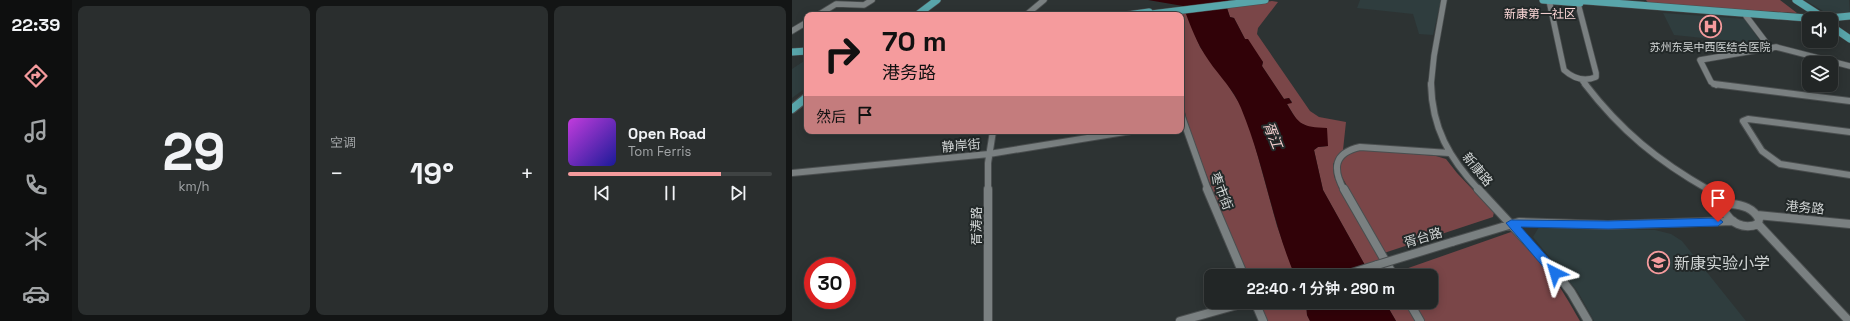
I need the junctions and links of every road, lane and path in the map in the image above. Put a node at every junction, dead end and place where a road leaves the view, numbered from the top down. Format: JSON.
{"nodes":[{"id":1,"x":872,"y":0,"type":"edge"},
{"id":2,"x":937,"y":0,"type":"edge"},
{"id":3,"x":942,"y":0,"type":"edge"},
{"id":4,"x":1044,"y":0,"type":"edge"},
{"id":5,"x":1246,"y":0,"type":"edge"},
{"id":6,"x":1265,"y":0,"type":"edge"},
{"id":7,"x":1444,"y":0,"type":"edge"},
{"id":8,"x":1544,"y":0,"type":"edge"},
{"id":9,"x":1549,"y":0,"type":"edge"},
{"id":10,"x":1791,"y":0,"type":"edge"},
{"id":11,"x":1796,"y":0,"type":"edge"},
{"id":12,"x":1576,"y":1,"type":"edge"},
{"id":13,"x":1233,"y":3,"type":"junction"},
{"id":14,"x":1182,"y":9,"type":"junction"},
{"id":15,"x":823,"y":12,"type":"edge"},
{"id":16,"x":921,"y":12,"type":"edge"},
{"id":17,"x":926,"y":12,"type":"edge"},
{"id":18,"x":1030,"y":12,"type":"edge"},
{"id":19,"x":1154,"y":12,"type":"edge"},
{"id":20,"x":1171,"y":12,"type":"edge"},
{"id":21,"x":1809,"y":12,"type":"edge"},
{"id":22,"x":1814,"y":12,"type":"edge"},
{"id":23,"x":1746,"y":16,"type":"junction"},
{"id":24,"x":1850,"y":16,"type":"edge"},
{"id":25,"x":1838,"y":17,"type":"edge"},
{"id":26,"x":1802,"y":18,"type":"edge"},
{"id":27,"x":1802,"y":20,"type":"edge"},
{"id":28,"x":1850,"y":20,"type":"edge"},
{"id":29,"x":1838,"y":21,"type":"edge"},
{"id":30,"x":804,"y":24,"type":"edge"},
{"id":31,"x":1838,"y":27,"type":"edge"},
{"id":32,"x":792,"y":31,"type":"edge"},
{"id":33,"x":1838,"y":31,"type":"edge"},
{"id":34,"x":1850,"y":35,"type":"edge"},
{"id":35,"x":1850,"y":39,"type":"edge"},
{"id":36,"x":1771,"y":49,"type":"junction"},
{"id":37,"x":804,"y":50,"type":"edge"},
{"id":38,"x":792,"y":51,"type":"edge"},
{"id":39,"x":1850,"y":66,"type":"edge"},
{"id":40,"x":1582,"y":80,"type":"junction"},
{"id":41,"x":804,"y":95,"type":"edge"},
{"id":42,"x":804,"y":100,"type":"edge"},
{"id":43,"x":1850,"y":101,"type":"edge"},
{"id":44,"x":792,"y":105,"type":"edge"},
{"id":45,"x":792,"y":109,"type":"edge"},
{"id":46,"x":1184,"y":125,"type":"edge"},
{"id":47,"x":1850,"y":132,"type":"edge"},
{"id":48,"x":992,"y":134,"type":"edge"},
{"id":49,"x":1112,"y":134,"type":"edge"},
{"id":50,"x":1449,"y":153,"type":"junction"},
{"id":51,"x":989,"y":154,"type":"junction"},
{"id":52,"x":792,"y":173,"type":"edge"},
{"id":53,"x":1850,"y":175,"type":"edge"},
{"id":54,"x":1731,"y":204,"type":"junction"},
{"id":55,"x":1757,"y":215,"type":"junction"},
{"id":56,"x":1733,"y":221,"type":"junction"},
{"id":57,"x":1511,"y":223,"type":"junction"},
{"id":58,"x":1758,"y":224,"type":"junction"},
{"id":59,"x":1850,"y":224,"type":"edge"},
{"id":60,"x":1241,"y":269,"type":"edge"},
{"id":61,"x":1365,"y":269,"type":"edge"},
{"id":62,"x":1390,"y":269,"type":"edge"},
{"id":63,"x":1223,"y":309,"type":"edge"},
{"id":64,"x":1258,"y":309,"type":"edge"},
{"id":65,"x":1413,"y":309,"type":"edge"},
{"id":66,"x":988,"y":321,"type":"edge"},
{"id":67,"x":1180,"y":321,"type":"edge"},
{"id":68,"x":1263,"y":321,"type":"edge"},
{"id":69,"x":1420,"y":321,"type":"edge"},
{"id":70,"x":1588,"y":321,"type":"edge"},
{"id":71,"x":1849,"y":321,"type":"edge"}],
"edges":[{"from":1,"to":15,"type":"street"},
{"from":2,"to":16,"type":"main road"},
{"from":3,"to":17,"type":"main road"},
{"from":4,"to":18,"type":"street"},
{"from":5,"to":13,"type":"main road"},
{"from":6,"to":13,"type":"main road"},
{"from":7,"to":50,"type":"street","name":"新康路"},
{"from":8,"to":9,"type":"main road"},
{"from":9,"to":12,"type":"main road"},
{"from":9,"to":40,"type":"street"},
{"from":10,"to":21,"type":"main road"},
{"from":11,"to":22,"type":"main road"},
{"from":12,"to":23,"type":"main road"},
{"from":12,"to":26,"type":"main road"},
{"from":12,"to":40,"type":"street"},
{"from":13,"to":14,"type":"main road"},
{"from":14,"to":19,"type":"main road"},
{"from":14,"to":20,"type":"main road"},
{"from":23,"to":27,"type":"main road"},
{"from":23,"to":36,"type":"street"},
{"from":24,"to":25,"type":"main road"},
{"from":28,"to":29,"type":"main road"},
{"from":30,"to":32,"type":"street"},
{"from":31,"to":34,"type":"main road"},
{"from":33,"to":35,"type":"main road"},
{"from":36,"to":39,"type":"street"},
{"from":36,"to":43,"type":"street"},
{"from":37,"to":38,"type":"main road"},
{"from":40,"to":54,"type":"street"},
{"from":41,"to":44,"type":"main road"},
{"from":42,"to":45,"type":"main road"},
{"from":46,"to":60,"type":"street","name":"枣市街"},
{"from":47,"to":53,"type":"street"},
{"from":48,"to":51,"type":"street","name":"胥涛路"},
{"from":49,"to":51,"type":"street","name":"静岸街"},
{"from":50,"to":57,"type":"street","name":"新康路"},
{"from":50,"to":62,"type":"street"},
{"from":51,"to":52,"type":"street","name":"静岸街"},
{"from":51,"to":66,"type":"street","name":"胥涛路"},
{"from":54,"to":55,"type":"street"},
{"from":54,"to":56,"type":"street"},
{"from":55,"to":58,"type":"street"},
{"from":55,"to":59,"type":"street","name":"港务路"},
{"from":56,"to":57,"type":"street"},
{"from":56,"to":58,"type":"street"},
{"from":57,"to":61,"type":"street","name":"胥台路","bridge":true},
{"from":57,"to":70,"type":"street","name":"新康路"},
{"from":58,"to":71,"type":"street"},
{"from":63,"to":67,"type":"street"},
{"from":64,"to":68,"type":"street"},
{"from":65,"to":69,"type":"street"}]}
